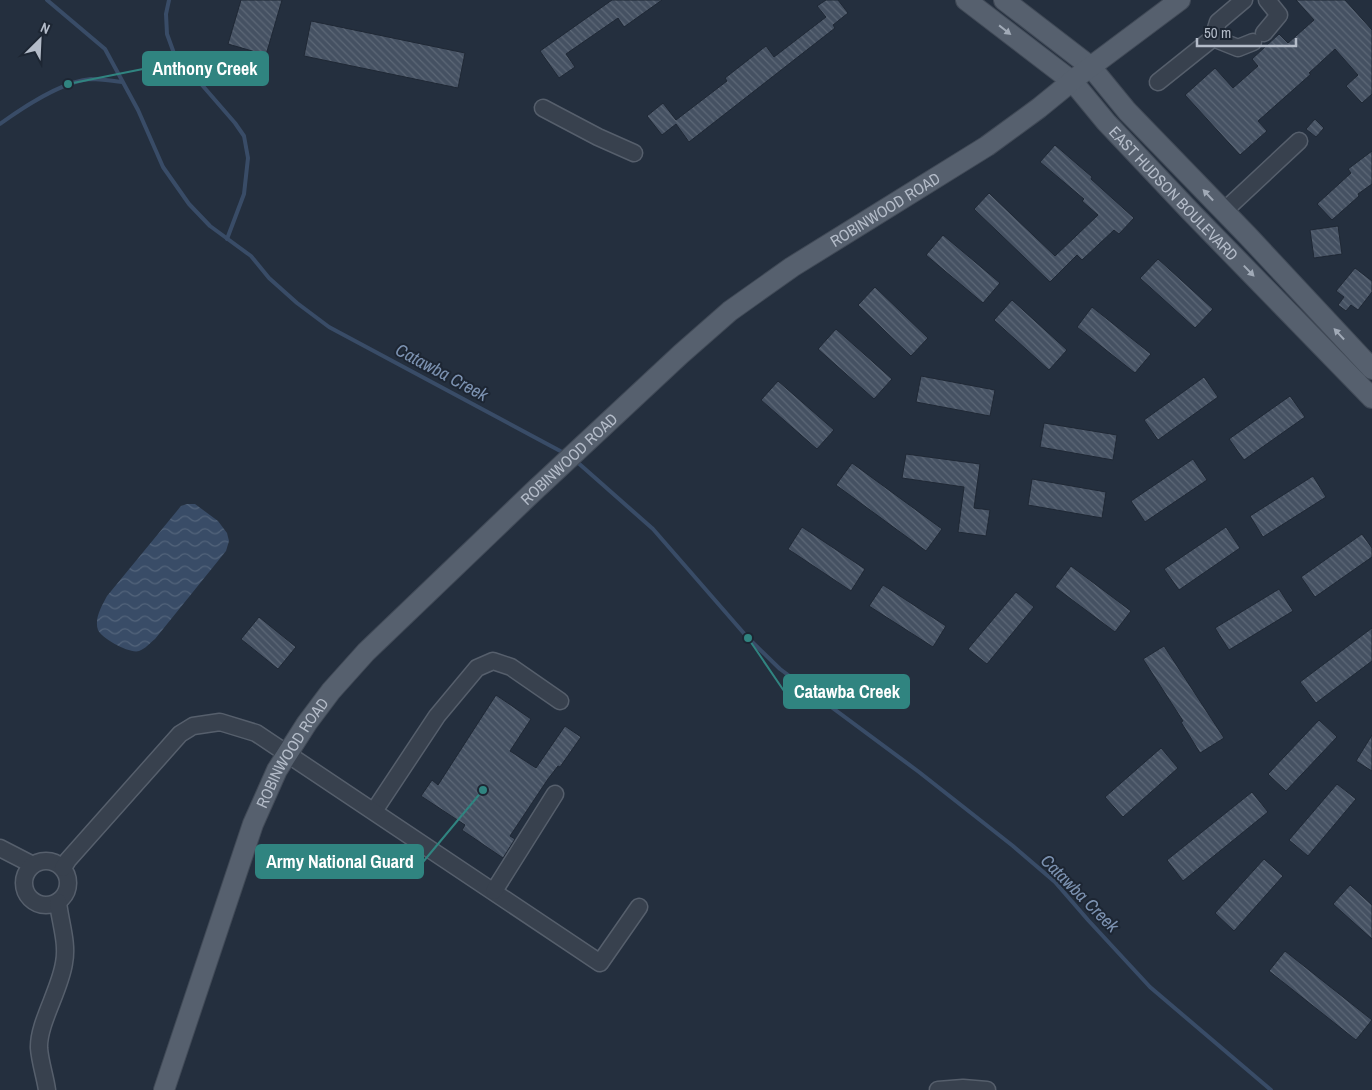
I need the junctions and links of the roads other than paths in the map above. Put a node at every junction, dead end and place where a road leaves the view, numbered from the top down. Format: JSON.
{"nodes":[{"id":1,"x":966,"y":0,"type":"edge"},
{"id":2,"x":1004,"y":0,"type":"edge"},
{"id":3,"x":1180,"y":0,"type":"edge"},
{"id":4,"x":1244,"y":0,"type":"edge"},
{"id":5,"x":1267,"y":0,"type":"edge"},
{"id":6,"x":1212,"y":38,"type":"junction"},
{"id":7,"x":1091,"y":67,"type":"junction"},
{"id":8,"x":1072,"y":82,"type":"junction"},
{"id":9,"x":1158,"y":82,"type":"dead end"},
{"id":10,"x":543,"y":108,"type":"dead end"},
{"id":11,"x":1299,"y":141,"type":"dead end"},
{"id":12,"x":634,"y":154,"type":"dead end"},
{"id":13,"x":1224,"y":211,"type":"junction"},
{"id":14,"x":1372,"y":369,"type":"edge"},
{"id":15,"x":1372,"y":398,"type":"edge"},
{"id":16,"x":560,"y":701,"type":"dead end"},
{"id":17,"x":287,"y":753,"type":"junction"},
{"id":18,"x":555,"y":794,"type":"dead end"},
{"id":19,"x":374,"y":811,"type":"junction"},
{"id":20,"x":0,"y":848,"type":"edge"},
{"id":21,"x":63,"y":864,"type":"junction"},
{"id":22,"x":30,"y":868,"type":"junction"},
{"id":23,"x":494,"y":891,"type":"junction"},
{"id":24,"x":639,"y":907,"type":"dead end"},
{"id":25,"x":59,"y":910,"type":"junction"},
{"id":26,"x":47,"y":1090,"type":"edge"},
{"id":27,"x":164,"y":1090,"type":"edge"},
{"id":28,"x":938,"y":1090,"type":"edge"},
{"id":29,"x":987,"y":1090,"type":"edge"}],
"edges":[{"from":1,"to":8,"type":"main road","name":"EAST HUDSON BOULEVARD","one_way":true},
{"from":2,"to":7,"type":"main road","name":"EAST HUDSON BOULEVARD"},
{"from":3,"to":7,"type":"main road","name":"ROBINWOOD ROAD"},
{"from":4,"to":6,"type":"street"},
{"from":5,"to":6,"type":"street"},
{"from":6,"to":9,"type":"street"},
{"from":7,"to":8,"type":"main road","name":"ROBINWOOD ROAD"},
{"from":13,"to":7,"type":"main road","name":"EAST HUDSON BOULEVARD","one_way":true},
{"from":8,"to":15,"type":"main road","name":"EAST HUDSON BOULEVARD","one_way":true},
{"from":8,"to":17,"type":"main road","name":"ROBINWOOD ROAD"},
{"from":10,"to":12,"type":"street"},
{"from":11,"to":13,"type":"street"},
{"from":14,"to":13,"type":"main road","name":"EAST HUDSON BOULEVARD","one_way":true},
{"from":16,"to":19,"type":"street"},
{"from":17,"to":19,"type":"street"},
{"from":17,"to":21,"type":"street"},
{"from":17,"to":27,"type":"main road","name":"ROBINWOOD ROAD"},
{"from":18,"to":23,"type":"street"},
{"from":19,"to":23,"type":"street"},
{"from":20,"to":22,"type":"street"},
{"from":21,"to":22,"type":"street"},
{"from":21,"to":25,"type":"street"},
{"from":22,"to":25,"type":"street"},
{"from":23,"to":24,"type":"street"},
{"from":25,"to":26,"type":"street"},
{"from":28,"to":29,"type":"street"}]}
